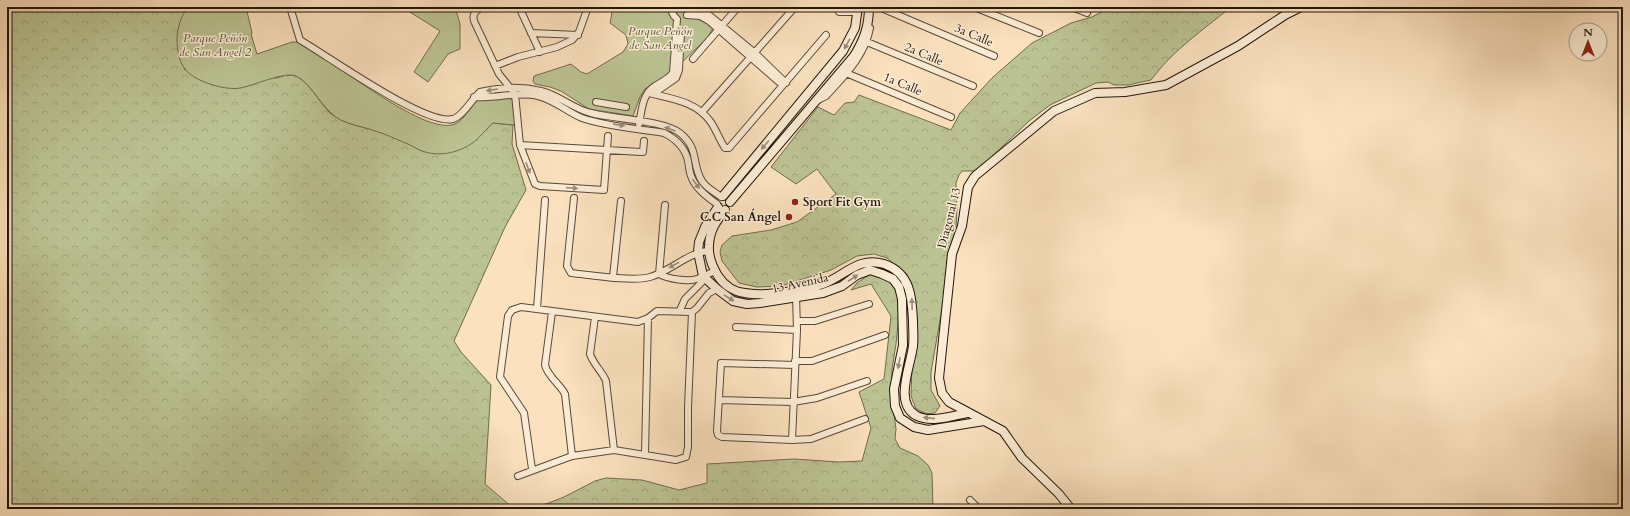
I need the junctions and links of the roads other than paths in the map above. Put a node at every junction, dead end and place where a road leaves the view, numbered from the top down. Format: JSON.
{"nodes":[{"id":1,"x":290,"y":7,"type":"edge"},
{"id":2,"x":482,"y":7,"type":"edge"},
{"id":3,"x":519,"y":7,"type":"edge"},
{"id":4,"x":588,"y":7,"type":"edge"},
{"id":5,"x":674,"y":7,"type":"edge"},
{"id":6,"x":738,"y":7,"type":"edge"},
{"id":7,"x":836,"y":7,"type":"edge"},
{"id":8,"x":869,"y":7,"type":"edge"},
{"id":9,"x":872,"y":7,"type":"edge"},
{"id":10,"x":879,"y":7,"type":"edge"},
{"id":11,"x":974,"y":7,"type":"edge"},
{"id":12,"x":1072,"y":7,"type":"edge"},
{"id":13,"x":1301,"y":7,"type":"edge"},
{"id":14,"x":794,"y":8,"type":"dead end"},
{"id":15,"x":858,"y":10,"type":"edge"},
{"id":16,"x":687,"y":11,"type":"edge"},
{"id":17,"x":1087,"y":13,"type":"dead end"},
{"id":18,"x":679,"y":19,"type":"junction"},
{"id":19,"x":720,"y":28,"type":"junction"},
{"id":20,"x":531,"y":33,"type":"junction"},
{"id":21,"x":1039,"y":33,"type":"dead end"},
{"id":22,"x":578,"y":35,"type":"junction"},
{"id":23,"x":826,"y":35,"type":"dead end"},
{"id":24,"x":867,"y":42,"type":"junction"},
{"id":25,"x":540,"y":52,"type":"junction"},
{"id":26,"x":753,"y":55,"type":"junction"},
{"id":27,"x":994,"y":56,"type":"dead end"},
{"id":28,"x":693,"y":59,"type":"dead end"},
{"id":29,"x":495,"y":66,"type":"junction"},
{"id":30,"x":846,"y":73,"type":"junction"},
{"id":31,"x":785,"y":84,"type":"junction"},
{"id":32,"x":973,"y":86,"type":"dead end"},
{"id":33,"x":510,"y":87,"type":"junction"},
{"id":34,"x":649,"y":93,"type":"junction"},
{"id":35,"x":515,"y":94,"type":"junction"},
{"id":36,"x":474,"y":97,"type":"junction"},
{"id":37,"x":816,"y":101,"type":"junction"},
{"id":38,"x":596,"y":102,"type":"dead end"},
{"id":39,"x":605,"y":104,"type":"junction"},
{"id":40,"x":626,"y":107,"type":"dead end"},
{"id":41,"x":702,"y":112,"type":"junction"},
{"id":42,"x":951,"y":117,"type":"dead end"},
{"id":43,"x":601,"y":119,"type":"junction"},
{"id":44,"x":640,"y":121,"type":"junction"},
{"id":45,"x":638,"y":129,"type":"junction"},
{"id":46,"x":608,"y":136,"type":"dead end"},
{"id":47,"x":644,"y":141,"type":"dead end"},
{"id":48,"x":520,"y":145,"type":"junction"},
{"id":49,"x":607,"y":151,"type":"junction"},
{"id":50,"x":574,"y":198,"type":"dead end"},
{"id":51,"x":545,"y":200,"type":"dead end"},
{"id":52,"x":621,"y":202,"type":"dead end"},
{"id":53,"x":721,"y":203,"type":"junction"},
{"id":54,"x":665,"y":205,"type":"dead end"},
{"id":55,"x":708,"y":251,"type":"junction"},
{"id":56,"x":698,"y":252,"type":"junction"},
{"id":57,"x":715,"y":271,"type":"junction"},
{"id":58,"x":659,"y":274,"type":"junction"},
{"id":59,"x":614,"y":277,"type":"junction"},
{"id":60,"x":704,"y":278,"type":"junction"},
{"id":61,"x":716,"y":289,"type":"junction"},
{"id":62,"x":796,"y":293,"type":"junction"},
{"id":63,"x":779,"y":296,"type":"junction"},
{"id":64,"x":869,"y":304,"type":"dead end"},
{"id":65,"x":537,"y":309,"type":"junction"},
{"id":66,"x":680,"y":310,"type":"junction"},
{"id":67,"x":552,"y":312,"type":"junction"},
{"id":68,"x":692,"y":312,"type":"junction"},
{"id":69,"x":595,"y":317,"type":"junction"},
{"id":70,"x":648,"y":318,"type":"junction"},
{"id":71,"x":797,"y":321,"type":"junction"},
{"id":72,"x":736,"y":327,"type":"dead end"},
{"id":73,"x":797,"y":330,"type":"junction"},
{"id":74,"x":885,"y":335,"type":"dead end"},
{"id":75,"x":795,"y":363,"type":"junction"},
{"id":76,"x":867,"y":381,"type":"dead end"},
{"id":77,"x":720,"y":400,"type":"junction"},
{"id":78,"x":793,"y":402,"type":"junction"},
{"id":79,"x":967,"y":413,"type":"junction"},
{"id":80,"x":865,"y":419,"type":"dead end"},
{"id":81,"x":984,"y":421,"type":"junction"},
{"id":82,"x":792,"y":440,"type":"junction"},
{"id":83,"x":614,"y":450,"type":"junction"},
{"id":84,"x":645,"y":454,"type":"junction"},
{"id":85,"x":572,"y":456,"type":"junction"},
{"id":86,"x":532,"y":470,"type":"junction"},
{"id":87,"x":518,"y":476,"type":"dead end"},
{"id":88,"x":970,"y":500,"type":"dead end"},
{"id":89,"x":980,"y":509,"type":"edge"},
{"id":90,"x":1071,"y":509,"type":"edge"}],
"edges":[{"from":1,"to":36,"type":"street"},
{"from":2,"to":29,"type":"street"},
{"from":3,"to":20,"type":"street"},
{"from":4,"to":22,"type":"street"},
{"from":5,"to":18,"type":"street"},
{"from":6,"to":19,"type":"street"},
{"from":7,"to":15,"type":"street"},
{"from":8,"to":37,"type":"street"},
{"from":9,"to":24,"type":"street"},
{"from":10,"to":27,"type":"street","name":"3a Calle"},
{"from":11,"to":21,"type":"street"},
{"from":12,"to":17,"type":"street"},
{"from":13,"to":79,"type":"street","name":"Diagonal 13"},
{"from":14,"to":26,"type":"street"},
{"from":15,"to":53,"type":"street","name":"13 Avenida","one_way":true},
{"from":16,"to":18,"type":"street"},
{"from":16,"to":19,"type":"street"},
{"from":18,"to":34,"type":"street"},
{"from":19,"to":26,"type":"street"},
{"from":19,"to":28,"type":"street"},
{"from":20,"to":22,"type":"street"},
{"from":20,"to":25,"type":"street"},
{"from":22,"to":25,"type":"street"},
{"from":23,"to":31,"type":"street"},
{"from":24,"to":30,"type":"street"},
{"from":24,"to":32,"type":"street","name":"2a Calle"},
{"from":25,"to":29,"type":"street"},
{"from":26,"to":31,"type":"street"},
{"from":26,"to":41,"type":"street"},
{"from":29,"to":33,"type":"street"},
{"from":30,"to":37,"type":"street"},
{"from":30,"to":42,"type":"street","name":"1a Calle"},
{"from":31,"to":41,"type":"street"},
{"from":33,"to":35,"type":"street"},
{"from":33,"to":36,"type":"street","one_way":true},
{"from":33,"to":43,"type":"street"},
{"from":34,"to":41,"type":"street"},
{"from":34,"to":44,"type":"street"},
{"from":35,"to":36,"type":"street"},
{"from":35,"to":43,"type":"street"},
{"from":35,"to":48,"type":"street"},
{"from":37,"to":53,"type":"street"},
{"from":38,"to":39,"type":"street"},
{"from":39,"to":40,"type":"street"},
{"from":39,"to":43,"type":"street"},
{"from":43,"to":44,"type":"street"},
{"from":43,"to":45,"type":"street","one_way":true},
{"from":44,"to":45,"type":"street"},
{"from":53,"to":44,"type":"street","one_way":true},
{"from":45,"to":53,"type":"street","one_way":true},
{"from":46,"to":49,"type":"street"},
{"from":47,"to":49,"type":"street"},
{"from":48,"to":49,"type":"street"},
{"from":48,"to":49,"type":"street","one_way":true},
{"from":50,"to":59,"type":"street"},
{"from":51,"to":65,"type":"street"},
{"from":52,"to":59,"type":"street"},
{"from":53,"to":55,"type":"street","name":"13 Avenida"},
{"from":53,"to":56,"type":"street","name":"13 Avenida"},
{"from":54,"to":58,"type":"street"},
{"from":55,"to":56,"type":"street"},
{"from":55,"to":57,"type":"street","name":"13 Avenida"},
{"from":56,"to":58,"type":"street","one_way":true},
{"from":56,"to":60,"type":"street","name":"13 Avenida"},
{"from":57,"to":60,"type":"street"},
{"from":57,"to":63,"type":"street","name":"13 Avenida"},
{"from":58,"to":59,"type":"street"},
{"from":58,"to":60,"type":"street"},
{"from":60,"to":61,"type":"street","name":"13 Avenida"},
{"from":60,"to":66,"type":"street"},
{"from":61,"to":63,"type":"street","name":"13 Avenida","one_way":true},
{"from":61,"to":68,"type":"street"},
{"from":62,"to":63,"type":"street","name":"13 Avenida"},
{"from":62,"to":71,"type":"street"},
{"from":79,"to":62,"type":"street","name":"13 Avenida","one_way":true},
{"from":62,"to":81,"type":"street","name":"13 Avenida","one_way":true},
{"from":64,"to":71,"type":"street"},
{"from":65,"to":67,"type":"street"},
{"from":65,"to":86,"type":"street"},
{"from":66,"to":68,"type":"street"},
{"from":66,"to":70,"type":"street"},
{"from":67,"to":69,"type":"street"},
{"from":67,"to":85,"type":"street"},
{"from":68,"to":84,"type":"street"},
{"from":69,"to":70,"type":"street"},
{"from":69,"to":83,"type":"street"},
{"from":70,"to":84,"type":"street"},
{"from":71,"to":73,"type":"street"},
{"from":72,"to":73,"type":"street"},
{"from":73,"to":75,"type":"street"},
{"from":74,"to":75,"type":"street"},
{"from":75,"to":77,"type":"street"},
{"from":75,"to":78,"type":"street"},
{"from":76,"to":78,"type":"street"},
{"from":77,"to":78,"type":"street"},
{"from":77,"to":82,"type":"street"},
{"from":78,"to":82,"type":"street"},
{"from":79,"to":81,"type":"street","name":"Diagonal 13"},
{"from":80,"to":82,"type":"street"},
{"from":81,"to":90,"type":"street","name":"Diagonal 13"},
{"from":83,"to":84,"type":"street"},
{"from":83,"to":85,"type":"street"},
{"from":85,"to":86,"type":"street"},
{"from":86,"to":87,"type":"street"},
{"from":88,"to":89,"type":"street"}]}
